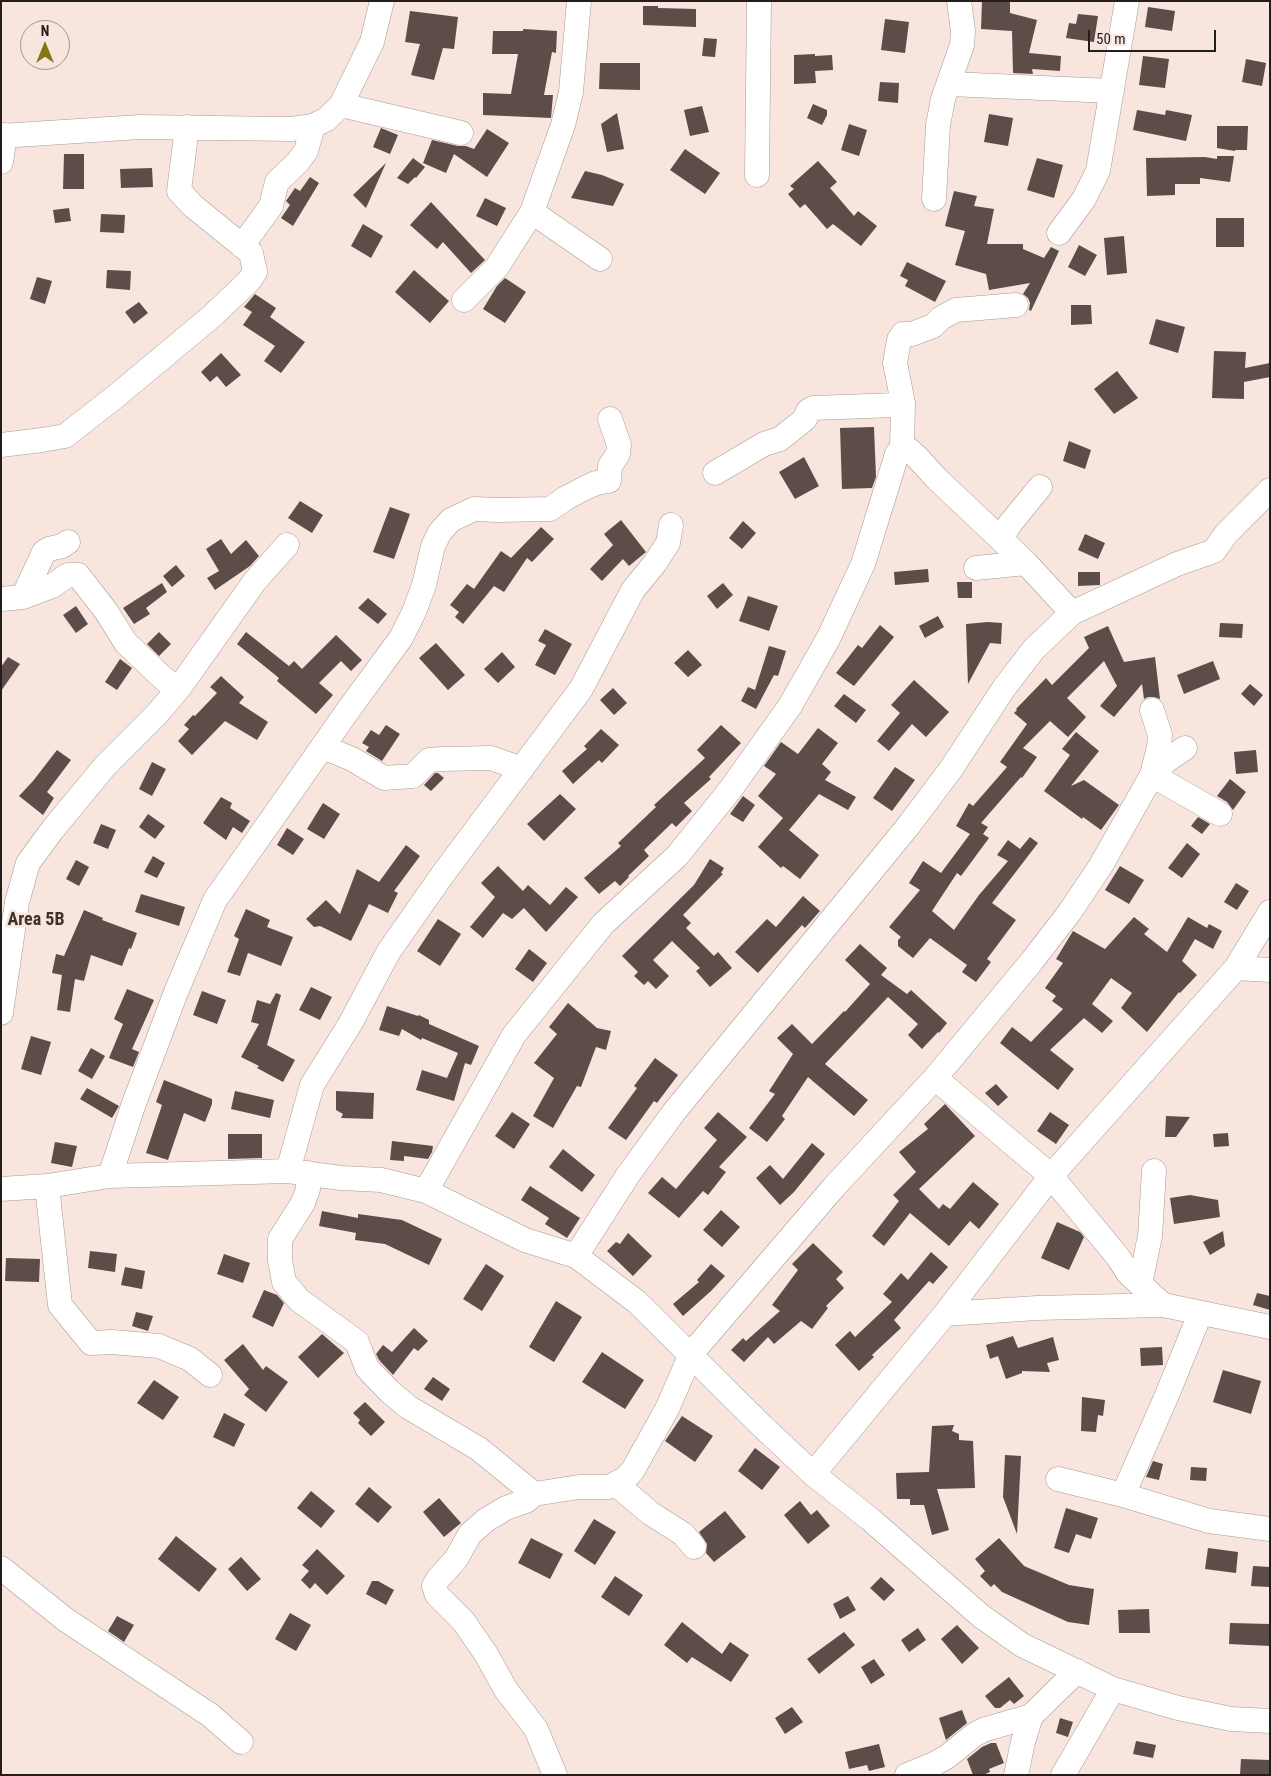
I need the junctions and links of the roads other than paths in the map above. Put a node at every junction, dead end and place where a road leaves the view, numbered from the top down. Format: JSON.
{"nodes":[{"id":1,"x":382,"y":1,"type":"edge"},
{"id":2,"x":579,"y":1,"type":"edge"},
{"id":3,"x":759,"y":1,"type":"edge"},
{"id":4,"x":958,"y":1,"type":"edge"},
{"id":5,"x":1127,"y":1,"type":"edge"},
{"id":6,"x":949,"y":84,"type":"junction"},
{"id":7,"x":1112,"y":91,"type":"junction"},
{"id":8,"x":341,"y":105,"type":"junction"},
{"id":9,"x":313,"y":126,"type":"junction"},
{"id":10,"x":187,"y":127,"type":"junction"},
{"id":11,"x":461,"y":133,"type":"dead end"},
{"id":12,"x":3,"y":135,"type":"edge"},
{"id":13,"x":1,"y":162,"type":"edge"},
{"id":14,"x":757,"y":174,"type":"dead end"},
{"id":15,"x":934,"y":199,"type":"dead end"},
{"id":16,"x":532,"y":212,"type":"junction"},
{"id":17,"x":1059,"y":233,"type":"dead end"},
{"id":18,"x":242,"y":246,"type":"junction"},
{"id":19,"x":600,"y":259,"type":"dead end"},
{"id":20,"x":464,"y":300,"type":"dead end"},
{"id":21,"x":1016,"y":306,"type":"dead end"},
{"id":22,"x":902,"y":403,"type":"junction"},
{"id":23,"x":610,"y":419,"type":"dead end"},
{"id":24,"x":1,"y":445,"type":"edge"},
{"id":25,"x":902,"y":448,"type":"junction"},
{"id":26,"x":715,"y":473,"type":"dead end"},
{"id":27,"x":1040,"y":487,"type":"dead end"},
{"id":28,"x":1270,"y":490,"type":"edge"},
{"id":29,"x":671,"y":525,"type":"dead end"},
{"id":30,"x":1002,"y":540,"type":"junction"},
{"id":31,"x":68,"y":542,"type":"dead end"},
{"id":32,"x":287,"y":545,"type":"dead end"},
{"id":33,"x":1026,"y":562,"type":"junction"},
{"id":34,"x":976,"y":568,"type":"dead end"},
{"id":35,"x":12,"y":598,"type":"edge"},
{"id":36,"x":1072,"y":613,"type":"junction"},
{"id":37,"x":179,"y":688,"type":"junction"},
{"id":38,"x":1152,"y":710,"type":"dead end"},
{"id":39,"x":323,"y":747,"type":"junction"},
{"id":40,"x":1185,"y":748,"type":"dead end"},
{"id":41,"x":522,"y":769,"type":"junction"},
{"id":42,"x":1152,"y":775,"type":"junction"},
{"id":43,"x":1220,"y":814,"type":"dead end"},
{"id":44,"x":1270,"y":912,"type":"edge"},
{"id":45,"x":8,"y":914,"type":"edge"},
{"id":46,"x":1236,"y":968,"type":"junction"},
{"id":47,"x":1270,"y":970,"type":"edge"},
{"id":48,"x":1,"y":1013,"type":"edge"},
{"id":49,"x":935,"y":1078,"type":"junction"},
{"id":50,"x":1154,"y":1171,"type":"dead end"},
{"id":51,"x":298,"y":1172,"type":"junction"},
{"id":52,"x":110,"y":1176,"type":"junction"},
{"id":53,"x":1051,"y":1176,"type":"junction"},
{"id":54,"x":47,"y":1186,"type":"junction"},
{"id":55,"x":1,"y":1189,"type":"edge"},
{"id":56,"x":426,"y":1192,"type":"junction"},
{"id":57,"x":576,"y":1256,"type":"junction"},
{"id":58,"x":1140,"y":1284,"type":"junction"},
{"id":59,"x":1163,"y":1305,"type":"junction"},
{"id":60,"x":945,"y":1314,"type":"junction"},
{"id":61,"x":1200,"y":1314,"type":"junction"},
{"id":62,"x":1270,"y":1327,"type":"edge"},
{"id":63,"x":691,"y":1354,"type":"junction"},
{"id":64,"x":210,"y":1375,"type":"dead end"},
{"id":65,"x":813,"y":1474,"type":"junction"},
{"id":66,"x":1058,"y":1479,"type":"dead end"},
{"id":67,"x":616,"y":1484,"type":"junction"},
{"id":68,"x":534,"y":1494,"type":"junction"},
{"id":69,"x":1123,"y":1495,"type":"junction"},
{"id":70,"x":1270,"y":1529,"type":"edge"},
{"id":71,"x":694,"y":1547,"type":"dead end"},
{"id":72,"x":1,"y":1568,"type":"edge"},
{"id":73,"x":1077,"y":1671,"type":"junction"},
{"id":74,"x":1113,"y":1689,"type":"junction"},
{"id":75,"x":1031,"y":1716,"type":"junction"},
{"id":76,"x":1270,"y":1721,"type":"edge"},
{"id":77,"x":241,"y":1742,"type":"dead end"},
{"id":78,"x":555,"y":1775,"type":"edge"},
{"id":79,"x":907,"y":1775,"type":"edge"},
{"id":80,"x":1016,"y":1775,"type":"edge"},
{"id":81,"x":1063,"y":1775,"type":"edge"}],
"edges":[{"from":1,"to":8,"type":"street"},
{"from":2,"to":16,"type":"street"},
{"from":3,"to":14,"type":"street"},
{"from":4,"to":6,"type":"street"},
{"from":5,"to":7,"type":"street"},
{"from":6,"to":7,"type":"street"},
{"from":6,"to":15,"type":"street"},
{"from":7,"to":17,"type":"street"},
{"from":8,"to":9,"type":"street"},
{"from":8,"to":11,"type":"street"},
{"from":9,"to":10,"type":"street"},
{"from":9,"to":18,"type":"street"},
{"from":10,"to":12,"type":"street"},
{"from":10,"to":18,"type":"street"},
{"from":12,"to":13,"type":"street"},
{"from":16,"to":19,"type":"street"},
{"from":16,"to":20,"type":"street"},
{"from":18,"to":24,"type":"street"},
{"from":21,"to":22,"type":"street"},
{"from":22,"to":25,"type":"street"},
{"from":22,"to":26,"type":"street"},
{"from":23,"to":39,"type":"street"},
{"from":25,"to":30,"type":"street"},
{"from":25,"to":56,"type":"street"},
{"from":27,"to":30,"type":"street"},
{"from":28,"to":36,"type":"street"},
{"from":29,"to":41,"type":"street"},
{"from":30,"to":33,"type":"street"},
{"from":31,"to":35,"type":"street"},
{"from":32,"to":37,"type":"street"},
{"from":33,"to":34,"type":"street"},
{"from":33,"to":36,"type":"street"},
{"from":35,"to":37,"type":"street"},
{"from":36,"to":57,"type":"street"},
{"from":37,"to":45,"type":"street"},
{"from":38,"to":42,"type":"street"},
{"from":39,"to":41,"type":"street"},
{"from":39,"to":52,"type":"street"},
{"from":40,"to":42,"type":"street"},
{"from":41,"to":51,"type":"street"},
{"from":42,"to":43,"type":"street"},
{"from":42,"to":49,"type":"street"},
{"from":44,"to":46,"type":"street"},
{"from":45,"to":48,"type":"street"},
{"from":46,"to":47,"type":"street"},
{"from":46,"to":53,"type":"street"},
{"from":49,"to":53,"type":"street"},
{"from":49,"to":63,"type":"street"},
{"from":50,"to":58,"type":"street"},
{"from":51,"to":52,"type":"street"},
{"from":51,"to":56,"type":"street"},
{"from":51,"to":68,"type":"street"},
{"from":52,"to":54,"type":"street"},
{"from":53,"to":58,"type":"street"},
{"from":53,"to":60,"type":"street"},
{"from":54,"to":55,"type":"street"},
{"from":54,"to":64,"type":"street"},
{"from":56,"to":57,"type":"street"},
{"from":57,"to":63,"type":"street"},
{"from":58,"to":59,"type":"street"},
{"from":59,"to":60,"type":"street"},
{"from":59,"to":61,"type":"street"},
{"from":60,"to":65,"type":"street"},
{"from":61,"to":62,"type":"street"},
{"from":61,"to":69,"type":"street"},
{"from":63,"to":65,"type":"street"},
{"from":63,"to":67,"type":"street"},
{"from":65,"to":73,"type":"street"},
{"from":66,"to":69,"type":"street"},
{"from":67,"to":68,"type":"street"},
{"from":67,"to":71,"type":"street"},
{"from":68,"to":78,"type":"street"},
{"from":69,"to":70,"type":"street"},
{"from":72,"to":77,"type":"street"},
{"from":73,"to":74,"type":"street"},
{"from":73,"to":75,"type":"street"},
{"from":74,"to":76,"type":"street"},
{"from":74,"to":81,"type":"street"},
{"from":75,"to":79,"type":"street"},
{"from":75,"to":80,"type":"street"}]}
